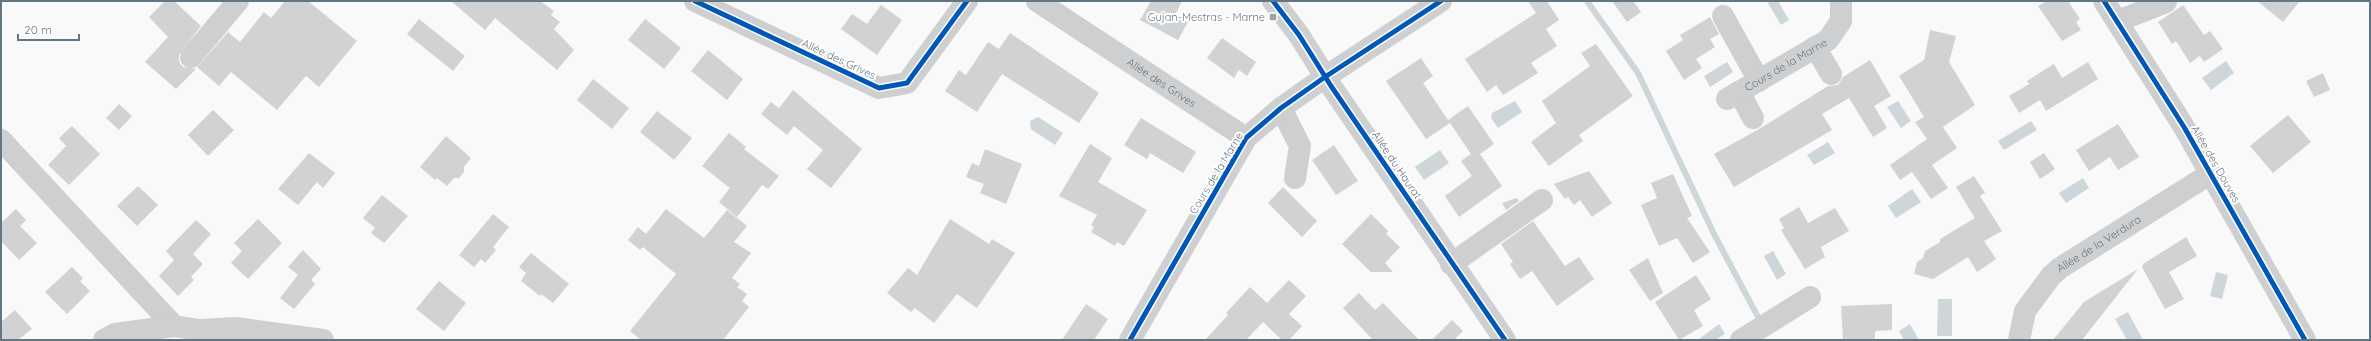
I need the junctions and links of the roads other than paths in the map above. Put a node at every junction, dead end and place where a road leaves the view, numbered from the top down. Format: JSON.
{"nodes":[{"id":1,"x":238,"y":1,"type":"edge"},
{"id":2,"x":695,"y":1,"type":"edge"},
{"id":3,"x":966,"y":1,"type":"edge"},
{"id":4,"x":1037,"y":1,"type":"edge"},
{"id":5,"x":1273,"y":1,"type":"edge"},
{"id":6,"x":1441,"y":1,"type":"edge"},
{"id":7,"x":1841,"y":1,"type":"edge"},
{"id":8,"x":2104,"y":1,"type":"edge"},
{"id":9,"x":2166,"y":2,"type":"edge"},
{"id":10,"x":1723,"y":16,"type":"dead end"},
{"id":11,"x":2118,"y":21,"type":"junction"},
{"id":12,"x":1815,"y":47,"type":"junction"},
{"id":13,"x":191,"y":57,"type":"dead end"},
{"id":14,"x":1831,"y":74,"type":"dead end"},
{"id":15,"x":1325,"y":77,"type":"junction"},
{"id":16,"x":1759,"y":81,"type":"junction"},
{"id":17,"x":1281,"y":108,"type":"junction"},
{"id":18,"x":1753,"y":118,"type":"dead end"},
{"id":19,"x":1246,"y":138,"type":"junction"},
{"id":20,"x":1,"y":140,"type":"edge"},
{"id":21,"x":2211,"y":176,"type":"junction"},
{"id":22,"x":1294,"y":178,"type":"dead end"},
{"id":23,"x":1542,"y":200,"type":"dead end"},
{"id":24,"x":1451,"y":264,"type":"junction"},
{"id":25,"x":1810,"y":297,"type":"dead end"},
{"id":26,"x":174,"y":326,"type":"junction"},
{"id":27,"x":104,"y":340,"type":"edge"},
{"id":28,"x":322,"y":340,"type":"edge"},
{"id":29,"x":1130,"y":340,"type":"edge"},
{"id":30,"x":1505,"y":340,"type":"edge"},
{"id":31,"x":1742,"y":340,"type":"edge"},
{"id":32,"x":2019,"y":340,"type":"edge"},
{"id":33,"x":2305,"y":340,"type":"edge"}],
"edges":[{"from":1,"to":13,"type":"street"},
{"from":2,"to":3,"type":"street","name":"Allée des Grives"},
{"from":4,"to":19,"type":"street","name":"Allée des Grives"},
{"from":5,"to":15,"type":"street","name":"Allée du Haurat"},
{"from":6,"to":15,"type":"street","name":"Cours de la Marne"},
{"from":7,"to":12,"type":"street","name":"Cours de la Marne"},
{"from":8,"to":11,"type":"street","name":"Allée des Douves"},
{"from":9,"to":11,"type":"street"},
{"from":10,"to":16,"type":"street"},
{"from":11,"to":21,"type":"street","name":"Allée des Douves"},
{"from":12,"to":14,"type":"street"},
{"from":12,"to":16,"type":"street","name":"Cours de la Marne"},
{"from":15,"to":17,"type":"street","name":"Cours de la Marne"},
{"from":15,"to":24,"type":"street","name":"Allée du Haurat"},
{"from":16,"to":18,"type":"street","name":"Cours de la Marne"},
{"from":17,"to":19,"type":"street","name":"Cours de la Marne"},
{"from":17,"to":22,"type":"street"},
{"from":19,"to":29,"type":"street","name":"Cours de la Marne"},
{"from":20,"to":26,"type":"street"},
{"from":21,"to":32,"type":"street","name":"Allée de la Verdura"},
{"from":21,"to":33,"type":"street","name":"Allée des Douves"},
{"from":23,"to":24,"type":"street"},
{"from":24,"to":30,"type":"street","name":"Allée du Haurat"},
{"from":25,"to":31,"type":"street"},
{"from":26,"to":27,"type":"street"},
{"from":26,"to":28,"type":"street"}]}
